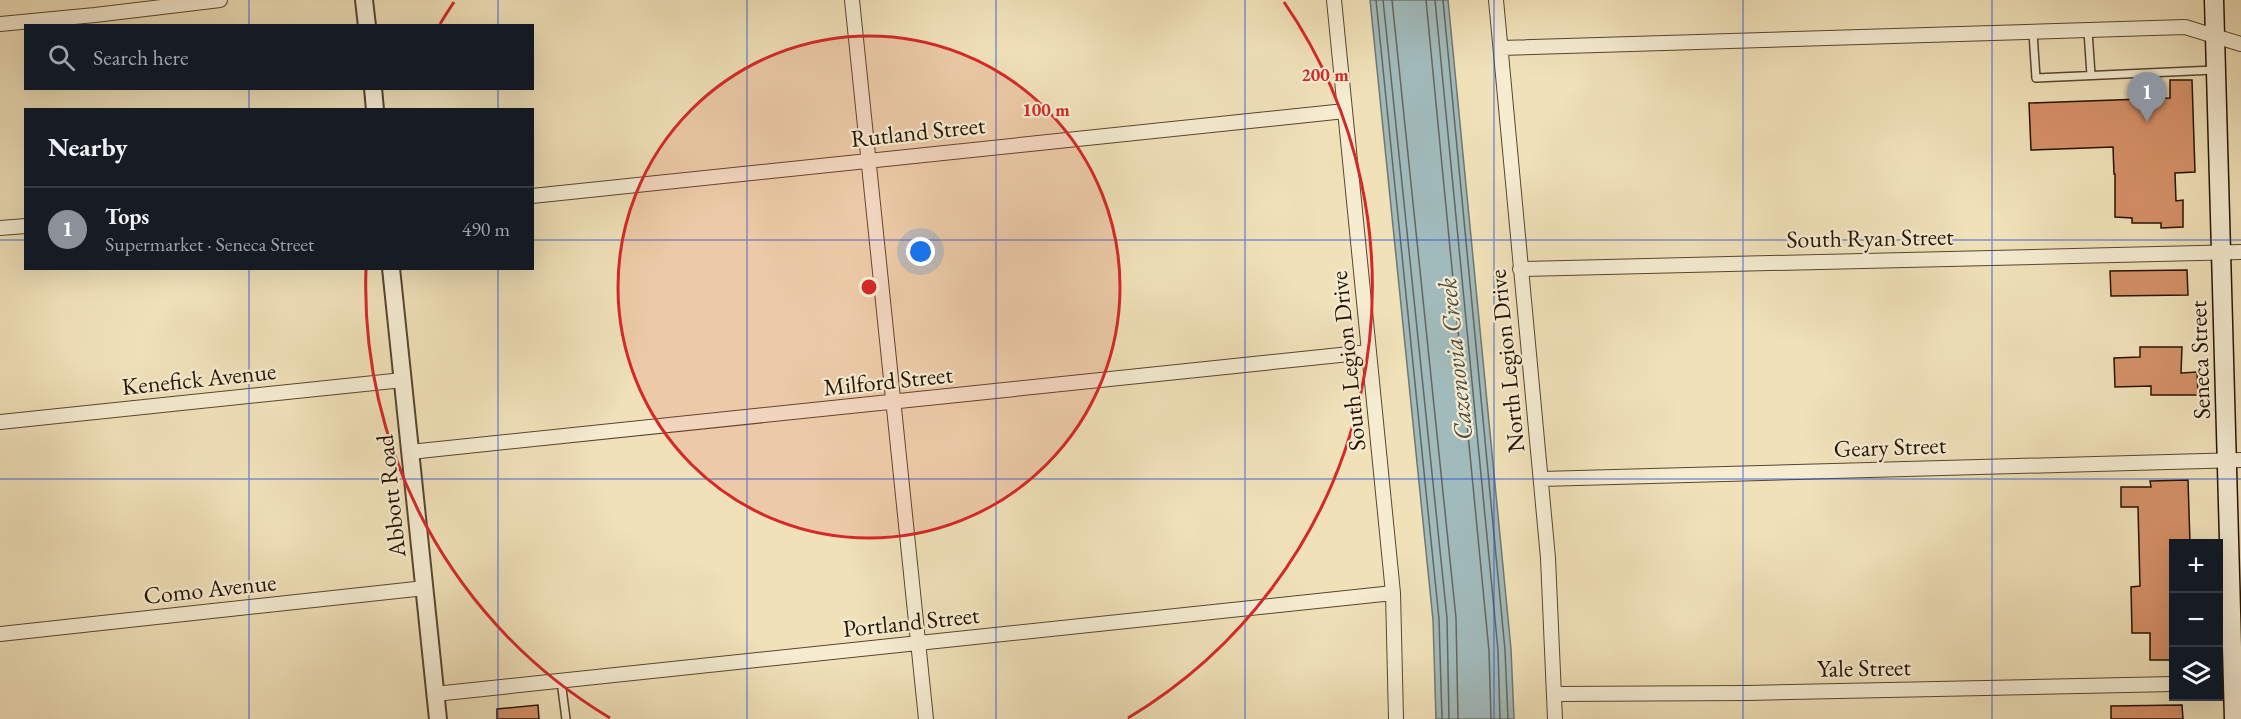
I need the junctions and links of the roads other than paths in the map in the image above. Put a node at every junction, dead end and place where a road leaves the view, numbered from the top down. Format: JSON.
{"nodes":[{"id":1,"x":220,"y":0,"type":"edge"},
{"id":2,"x":364,"y":0,"type":"edge"},
{"id":3,"x":852,"y":0,"type":"edge"},
{"id":4,"x":1334,"y":0,"type":"edge"},
{"id":5,"x":1496,"y":0,"type":"edge"},
{"id":6,"x":2214,"y":0,"type":"edge"},
{"id":7,"x":0,"y":24,"type":"edge"},
{"id":8,"x":367,"y":24,"type":"edge"},
{"id":9,"x":2088,"y":31,"type":"junction"},
{"id":10,"x":2033,"y":33,"type":"junction"},
{"id":11,"x":2215,"y":35,"type":"junction"},
{"id":12,"x":2241,"y":44,"type":"edge"},
{"id":13,"x":1501,"y":48,"type":"junction"},
{"id":14,"x":2216,"y":70,"type":"junction"},
{"id":15,"x":2091,"y":75,"type":"junction"},
{"id":16,"x":373,"y":90,"type":"edge"},
{"id":17,"x":375,"y":108,"type":"edge"},
{"id":18,"x":1345,"y":111,"type":"junction"},
{"id":19,"x":869,"y":160,"type":"junction"},
{"id":20,"x":534,"y":196,"type":"edge"},
{"id":21,"x":24,"y":226,"type":"edge"},
{"id":22,"x":0,"y":228,"type":"edge"},
{"id":23,"x":2221,"y":252,"type":"junction"},
{"id":24,"x":2241,"y":252,"type":"edge"},
{"id":25,"x":1520,"y":269,"type":"junction"},
{"id":26,"x":391,"y":270,"type":"edge"},
{"id":27,"x":1370,"y":352,"type":"junction"},
{"id":28,"x":403,"y":380,"type":"junction"},
{"id":29,"x":894,"y":403,"type":"junction"},
{"id":30,"x":0,"y":422,"type":"edge"},
{"id":31,"x":410,"y":452,"type":"junction"},
{"id":32,"x":2234,"y":460,"type":"edge"},
{"id":33,"x":1540,"y":479,"type":"junction"},
{"id":34,"x":425,"y":588,"type":"junction"},
{"id":35,"x":1393,"y":593,"type":"junction"},
{"id":36,"x":0,"y":634,"type":"edge"},
{"id":37,"x":918,"y":644,"type":"junction"},
{"id":38,"x":2237,"y":662,"type":"edge"},
{"id":39,"x":561,"y":681,"type":"junction"},
{"id":40,"x":2226,"y":682,"type":"edge"},
{"id":41,"x":2169,"y":684,"type":"edge"},
{"id":42,"x":435,"y":694,"type":"junction"},
{"id":43,"x":1554,"y":694,"type":"junction"},
{"id":44,"x":438,"y":719,"type":"edge"},
{"id":45,"x":566,"y":719,"type":"edge"},
{"id":46,"x":926,"y":719,"type":"edge"},
{"id":47,"x":1396,"y":719,"type":"edge"},
{"id":48,"x":1555,"y":719,"type":"edge"},
{"id":49,"x":2234,"y":719,"type":"edge"}],
"edges":[{"from":1,"to":7,"type":"street"},
{"from":2,"to":8,"type":"street"},
{"from":3,"to":19,"type":"street"},
{"from":4,"to":18,"type":"street","name":"South Legion Drive"},
{"from":5,"to":13,"type":"street","name":"North Legion Drive"},
{"from":6,"to":11,"type":"main road","name":"Seneca Street"},
{"from":9,"to":10,"type":"street"},
{"from":9,"to":11,"type":"street"},
{"from":9,"to":15,"type":"lane"},
{"from":10,"to":13,"type":"street"},
{"from":10,"to":15,"type":"lane"},
{"from":11,"to":12,"type":"street"},
{"from":11,"to":14,"type":"main road","name":"Seneca Street"},
{"from":13,"to":25,"type":"street","name":"North Legion Drive"},
{"from":14,"to":15,"type":"lane"},
{"from":14,"to":23,"type":"main road","name":"Seneca Street"},
{"from":16,"to":17,"type":"street"},
{"from":18,"to":19,"type":"street","name":"Rutland Street"},
{"from":18,"to":27,"type":"street","name":"South Legion Drive"},
{"from":19,"to":20,"type":"street","name":"Rutland Street"},
{"from":19,"to":29,"type":"street"},
{"from":21,"to":22,"type":"street"},
{"from":23,"to":24,"type":"street","name":"South Ryan Street"},
{"from":23,"to":25,"type":"street","name":"South Ryan Street"},
{"from":23,"to":32,"type":"main road","name":"Seneca Street"},
{"from":25,"to":33,"type":"street","name":"North Legion Drive"},
{"from":26,"to":28,"type":"street","name":"Abbott Road"},
{"from":27,"to":29,"type":"street","name":"Milford Street"},
{"from":27,"to":35,"type":"street","name":"South Legion Drive"},
{"from":28,"to":30,"type":"street","name":"Kenefick Avenue"},
{"from":28,"to":31,"type":"street","name":"Abbott Road"},
{"from":29,"to":31,"type":"street","name":"Milford Street"},
{"from":29,"to":37,"type":"street"},
{"from":31,"to":34,"type":"street","name":"Abbott Road"},
{"from":32,"to":33,"type":"street","name":"Geary Street"},
{"from":32,"to":38,"type":"main road","name":"Seneca Street"},
{"from":33,"to":43,"type":"street","name":"North Legion Drive"},
{"from":34,"to":36,"type":"street","name":"Como Avenue"},
{"from":34,"to":42,"type":"street","name":"Abbott Road"},
{"from":35,"to":37,"type":"street","name":"Portland Street"},
{"from":35,"to":47,"type":"street","name":"South Legion Drive"},
{"from":37,"to":39,"type":"street","name":"Portland Street"},
{"from":37,"to":46,"type":"street"},
{"from":38,"to":40,"type":"main road","name":"Seneca Street"},
{"from":39,"to":42,"type":"street","name":"Portland Street"},
{"from":39,"to":45,"type":"lane"},
{"from":40,"to":49,"type":"main road","name":"Seneca Street"},
{"from":41,"to":43,"type":"street","name":"Yale Street"},
{"from":42,"to":44,"type":"street","name":"Abbott Road"},
{"from":43,"to":48,"type":"street","name":"North Legion Drive"}]}
